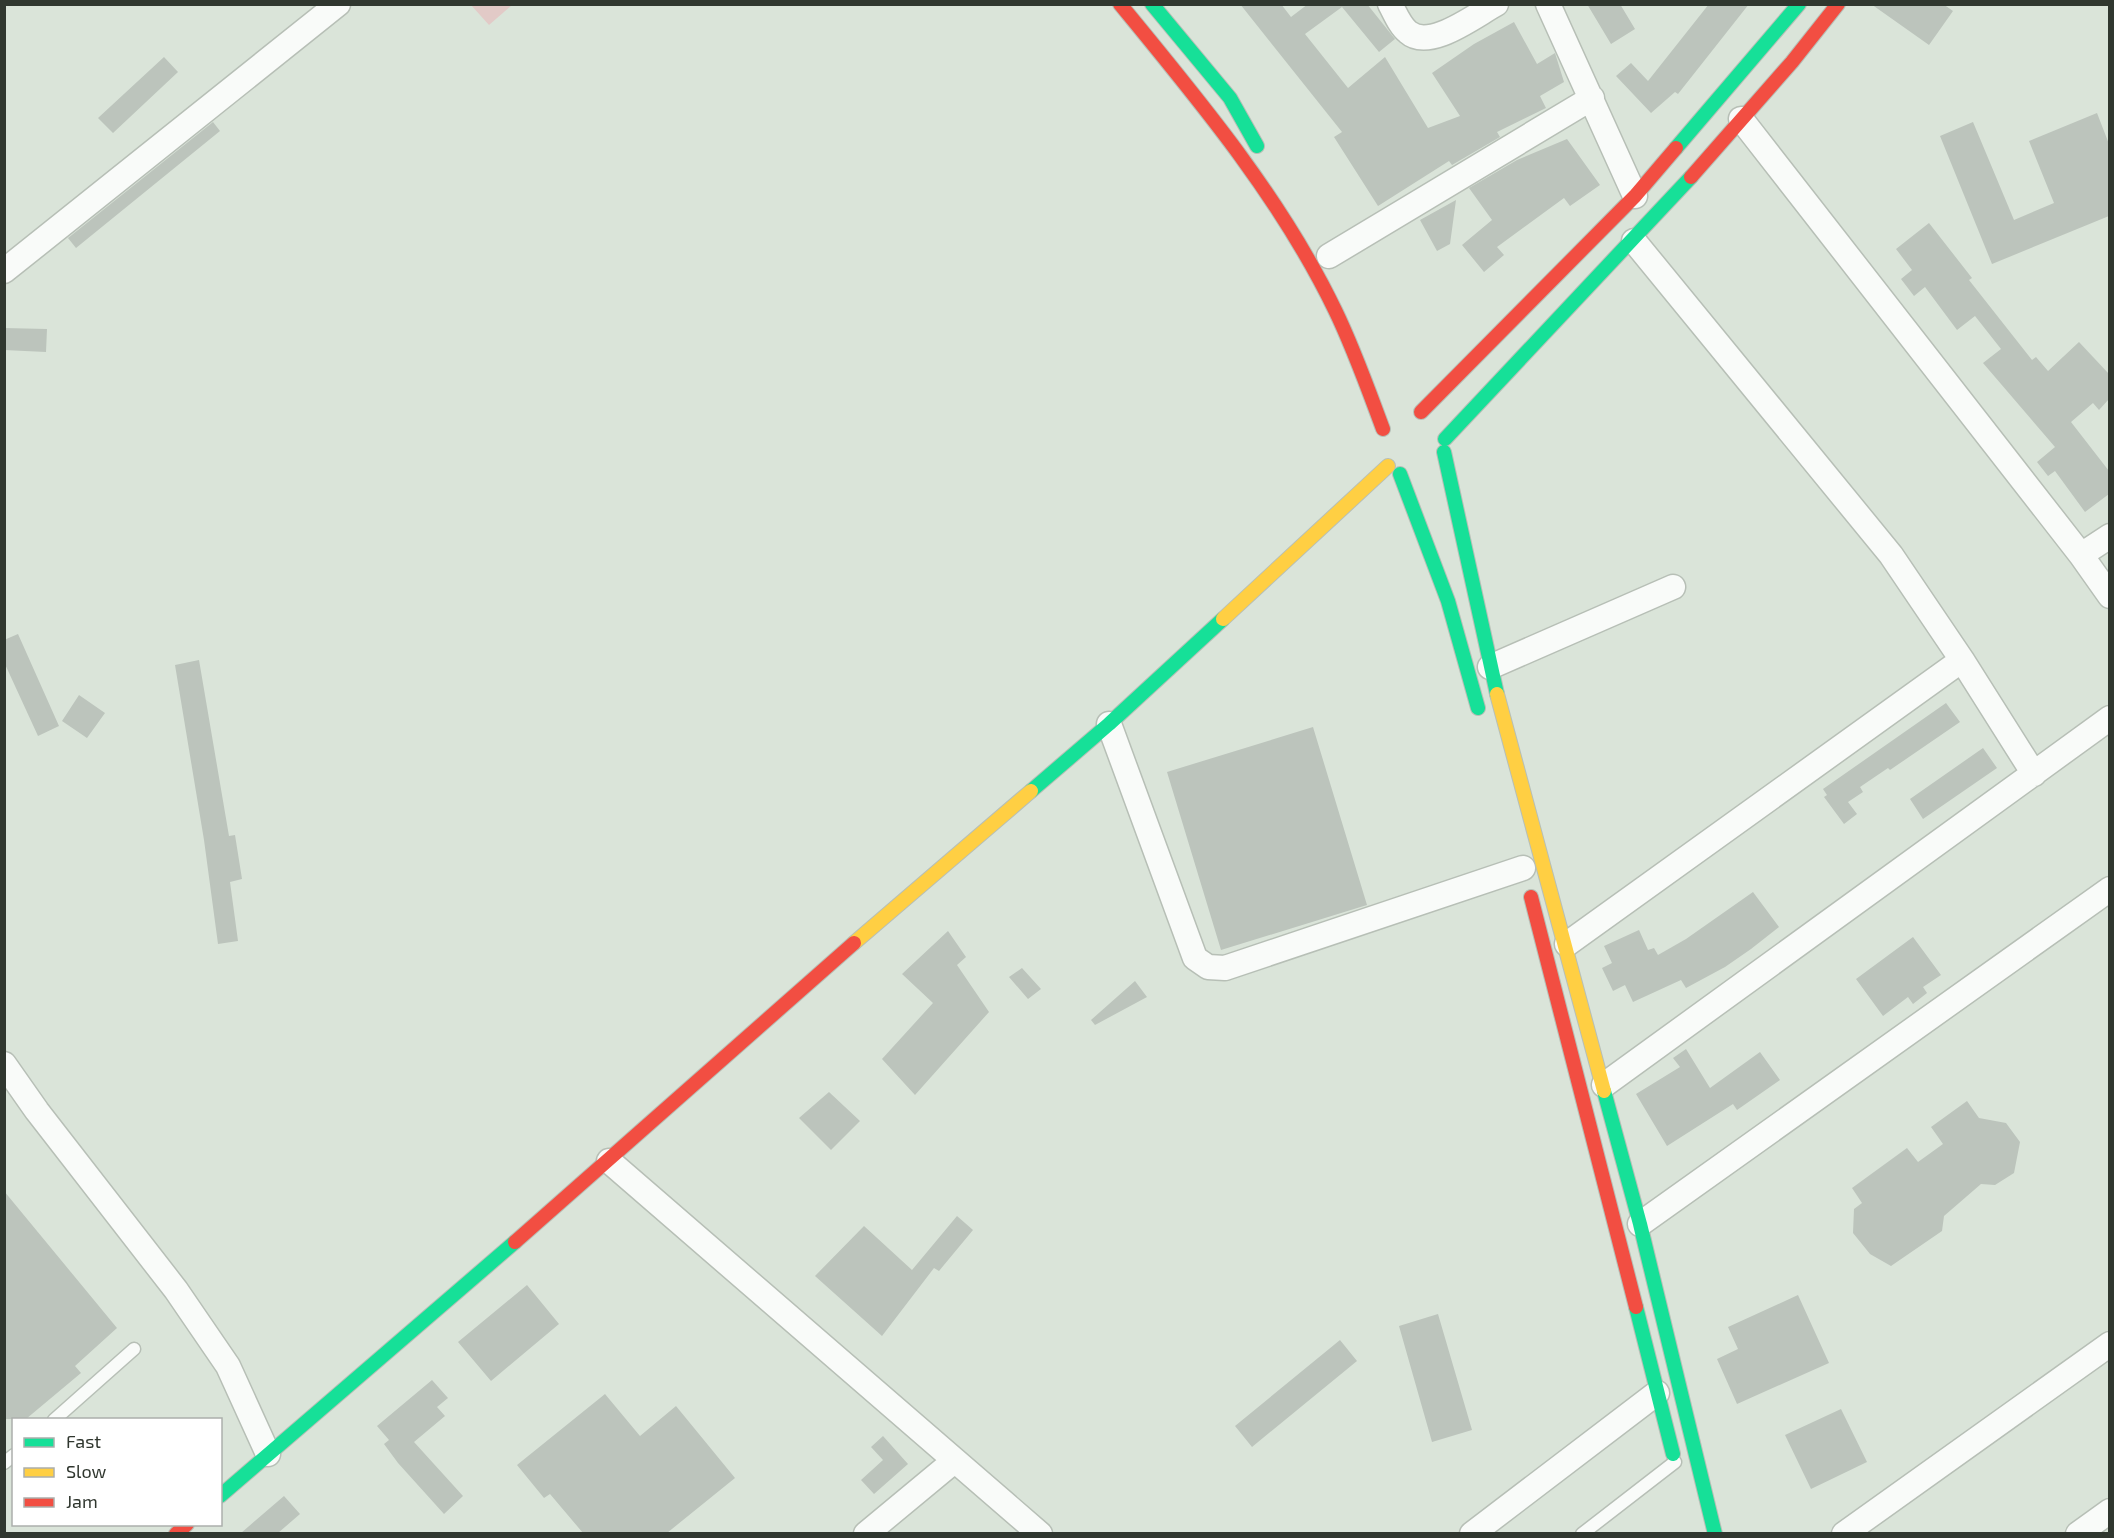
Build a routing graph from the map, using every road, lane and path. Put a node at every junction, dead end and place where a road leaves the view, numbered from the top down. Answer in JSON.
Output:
{"nodes":[{"id":1,"x":338,"y":4,"type":"edge"},
{"id":2,"x":1120,"y":4,"type":"edge"},
{"id":3,"x":1152,"y":4,"type":"edge"},
{"id":4,"x":1390,"y":4,"type":"edge"},
{"id":5,"x":1496,"y":4,"type":"edge"},
{"id":6,"x":1548,"y":4,"type":"edge"},
{"id":7,"x":1799,"y":4,"type":"edge"},
{"id":8,"x":1838,"y":4,"type":"edge"},
{"id":9,"x":1592,"y":98,"type":"junction"},
{"id":10,"x":1741,"y":119,"type":"junction"},
{"id":11,"x":1264,"y":160,"type":"dead end"},
{"id":12,"x":1635,"y":196,"type":"junction"},
{"id":13,"x":1634,"y":241,"type":"junction"},
{"id":14,"x":1328,"y":256,"type":"dead end"},
{"id":15,"x":4,"y":271,"type":"edge"},
{"id":16,"x":1430,"y":418,"type":"junction"},
{"id":17,"x":1444,"y":446,"type":"junction"},
{"id":18,"x":1383,"y":448,"type":"junction"},
{"id":19,"x":1432,"y":470,"type":"dead end"},
{"id":20,"x":2109,"y":536,"type":"edge"},
{"id":21,"x":2081,"y":555,"type":"junction"},
{"id":22,"x":1673,"y":587,"type":"dead end"},
{"id":23,"x":2109,"y":596,"type":"edge"},
{"id":24,"x":1962,"y":660,"type":"junction"},
{"id":25,"x":1490,"y":667,"type":"junction"},
{"id":26,"x":2109,"y":718,"type":"edge"},
{"id":27,"x":1482,"y":723,"type":"dead end"},
{"id":28,"x":1109,"y":724,"type":"junction"},
{"id":29,"x":2034,"y":774,"type":"junction"},
{"id":30,"x":1522,"y":863,"type":"joint"},
{"id":31,"x":2109,"y":889,"type":"edge"},
{"id":32,"x":1567,"y":944,"type":"junction"},
{"id":33,"x":4,"y":1064,"type":"edge"},
{"id":34,"x":1604,"y":1085,"type":"junction"},
{"id":35,"x":609,"y":1161,"type":"junction"},
{"id":36,"x":1640,"y":1224,"type":"junction"},
{"id":37,"x":2109,"y":1344,"type":"edge"},
{"id":38,"x":134,"y":1349,"type":"dead end"},
{"id":39,"x":1657,"y":1393,"type":"junction"},
{"id":40,"x":55,"y":1418,"type":"edge"},
{"id":41,"x":268,"y":1454,"type":"junction"},
{"id":42,"x":954,"y":1461,"type":"junction"},
{"id":43,"x":1675,"y":1461,"type":"junction"},
{"id":44,"x":1680,"y":1482,"type":"dead end"},
{"id":45,"x":222,"y":1494,"type":"edge"},
{"id":46,"x":2109,"y":1511,"type":"edge"},
{"id":47,"x":866,"y":1533,"type":"edge"},
{"id":48,"x":1040,"y":1533,"type":"edge"},
{"id":49,"x":1472,"y":1533,"type":"edge"},
{"id":50,"x":1582,"y":1533,"type":"edge"},
{"id":51,"x":1715,"y":1533,"type":"edge"},
{"id":52,"x":1844,"y":1533,"type":"edge"},
{"id":53,"x":2078,"y":1533,"type":"edge"}],
"edges":[{"from":1,"to":15,"type":"street"},
{"from":2,"to":18,"type":"main road"},
{"from":3,"to":11,"type":"main road"},
{"from":4,"to":5,"type":"street"},
{"from":6,"to":9,"type":"street"},
{"from":7,"to":12,"type":"main road"},
{"from":8,"to":10,"type":"main road"},
{"from":9,"to":12,"type":"street"},
{"from":9,"to":14,"type":"street"},
{"from":10,"to":13,"type":"main road"},
{"from":10,"to":21,"type":"street"},
{"from":12,"to":16,"type":"main road"},
{"from":13,"to":17,"type":"main road"},
{"from":13,"to":24,"type":"street"},
{"from":16,"to":17,"type":"main road"},
{"from":16,"to":18,"type":"main road"},
{"from":17,"to":19,"type":"main road"},
{"from":17,"to":25,"type":"main road"},
{"from":18,"to":27,"type":"main road"},
{"from":18,"to":28,"type":"main road"},
{"from":20,"to":21,"type":"street"},
{"from":21,"to":23,"type":"street"},
{"from":22,"to":25,"type":"street"},
{"from":24,"to":29,"type":"street"},
{"from":24,"to":32,"type":"street"},
{"from":25,"to":32,"type":"main road"},
{"from":26,"to":29,"type":"street"},
{"from":28,"to":30,"type":"street"},
{"from":28,"to":35,"type":"main road"},
{"from":29,"to":34,"type":"street"},
{"from":30,"to":39,"type":"main road"},
{"from":31,"to":36,"type":"street"},
{"from":32,"to":34,"type":"main road"},
{"from":33,"to":41,"type":"street"},
{"from":34,"to":36,"type":"main road"},
{"from":35,"to":41,"type":"main road"},
{"from":35,"to":42,"type":"street"},
{"from":36,"to":51,"type":"main road"},
{"from":37,"to":52,"type":"street"},
{"from":38,"to":40,"type":"lane"},
{"from":39,"to":43,"type":"main road"},
{"from":39,"to":49,"type":"street"},
{"from":41,"to":45,"type":"main road"},
{"from":42,"to":47,"type":"street"},
{"from":42,"to":48,"type":"street"},
{"from":43,"to":44,"type":"main road"},
{"from":43,"to":50,"type":"lane"},
{"from":46,"to":53,"type":"street"}]}
